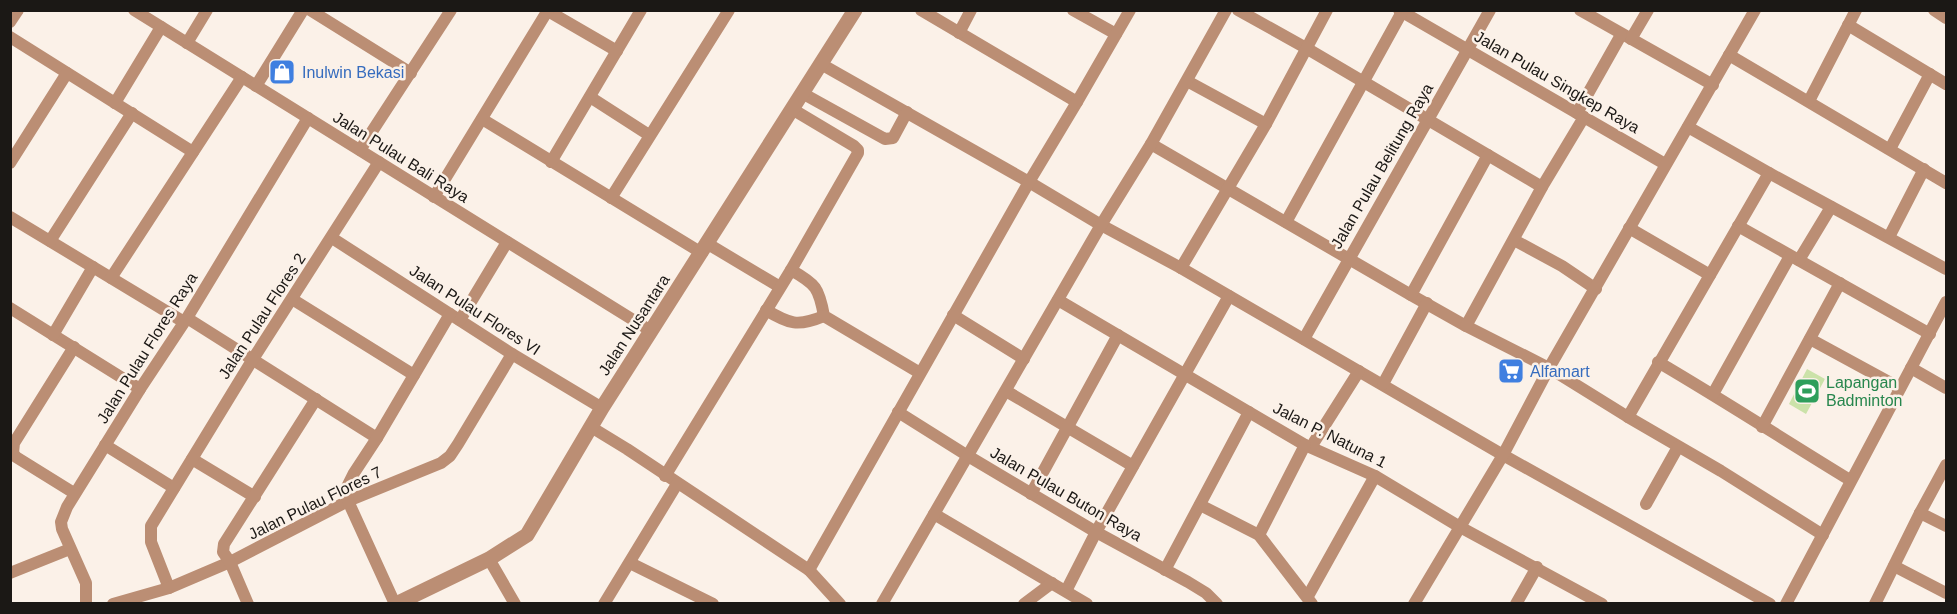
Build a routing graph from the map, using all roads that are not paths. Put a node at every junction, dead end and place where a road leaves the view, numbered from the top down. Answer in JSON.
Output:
{"nodes":[{"id":1,"x":18,"y":10,"type":"edge"},
{"id":2,"x":134,"y":10,"type":"edge"},
{"id":3,"x":207,"y":10,"type":"edge"},
{"id":4,"x":303,"y":10,"type":"edge"},
{"id":5,"x":309,"y":10,"type":"edge"},
{"id":6,"x":451,"y":10,"type":"edge"},
{"id":7,"x":641,"y":10,"type":"edge"},
{"id":8,"x":729,"y":10,"type":"edge"},
{"id":9,"x":855,"y":10,"type":"edge"},
{"id":10,"x":921,"y":10,"type":"edge"},
{"id":11,"x":971,"y":10,"type":"edge"},
{"id":12,"x":1073,"y":10,"type":"edge"},
{"id":13,"x":1130,"y":10,"type":"edge"},
{"id":14,"x":1238,"y":10,"type":"edge"},
{"id":15,"x":1327,"y":10,"type":"edge"},
{"id":16,"x":1490,"y":10,"type":"edge"},
{"id":17,"x":1580,"y":10,"type":"edge"},
{"id":18,"x":1648,"y":10,"type":"edge"},
{"id":19,"x":1755,"y":10,"type":"edge"},
{"id":20,"x":1856,"y":10,"type":"edge"},
{"id":21,"x":1934,"y":10,"type":"edge"},
{"id":22,"x":548,"y":11,"type":"edge"},
{"id":23,"x":1224,"y":11,"type":"edge"},
{"id":24,"x":1401,"y":11,"type":"edge"},
{"id":25,"x":1947,"y":18,"type":"edge"},
{"id":26,"x":10,"y":22,"type":"edge"},
{"id":27,"x":1848,"y":26,"type":"junction"},
{"id":28,"x":161,"y":27,"type":"junction"},
{"id":29,"x":959,"y":33,"type":"junction"},
{"id":30,"x":1116,"y":34,"type":"junction"},
{"id":31,"x":10,"y":37,"type":"edge"},
{"id":32,"x":1626,"y":37,"type":"junction"},
{"id":33,"x":187,"y":43,"type":"junction"},
{"id":34,"x":1306,"y":48,"type":"junction"},
{"id":35,"x":1468,"y":49,"type":"junction"},
{"id":36,"x":617,"y":51,"type":"junction"},
{"id":37,"x":1729,"y":55,"type":"junction"},
{"id":38,"x":821,"y":64,"type":"junction"},
{"id":39,"x":67,"y":73,"type":"junction"},
{"id":40,"x":411,"y":73,"type":"junction"},
{"id":41,"x":1930,"y":74,"type":"junction"},
{"id":42,"x":242,"y":77,"type":"junction"},
{"id":43,"x":1186,"y":81,"type":"junction"},
{"id":44,"x":1365,"y":82,"type":"junction"},
{"id":45,"x":1947,"y":84,"type":"edge"},
{"id":46,"x":1713,"y":85,"type":"junction"},
{"id":47,"x":256,"y":86,"type":"junction"},
{"id":48,"x":802,"y":93,"type":"junction"},
{"id":49,"x":590,"y":97,"type":"junction"},
{"id":50,"x":1809,"y":101,"type":"junction"},
{"id":51,"x":1077,"y":102,"type":"junction"},
{"id":52,"x":115,"y":103,"type":"junction"},
{"id":53,"x":792,"y":109,"type":"junction"},
{"id":54,"x":907,"y":112,"type":"junction"},
{"id":55,"x":132,"y":114,"type":"junction"},
{"id":56,"x":1581,"y":115,"type":"junction"},
{"id":57,"x":308,"y":118,"type":"junction"},
{"id":58,"x":482,"y":119,"type":"junction"},
{"id":59,"x":1428,"y":120,"type":"junction"},
{"id":60,"x":1266,"y":123,"type":"junction"},
{"id":61,"x":1688,"y":127,"type":"junction"},
{"id":62,"x":649,"y":135,"type":"junction"},
{"id":63,"x":1151,"y":144,"type":"junction"},
{"id":64,"x":1890,"y":149,"type":"junction"},
{"id":65,"x":360,"y":150,"type":"junction"},
{"id":66,"x":193,"y":152,"type":"junction"},
{"id":67,"x":1488,"y":155,"type":"junction"},
{"id":68,"x":379,"y":162,"type":"junction"},
{"id":69,"x":551,"y":162,"type":"junction"},
{"id":70,"x":10,"y":163,"type":"edge"},
{"id":71,"x":1665,"y":164,"type":"junction"},
{"id":72,"x":1924,"y":169,"type":"junction"},
{"id":73,"x":1769,"y":173,"type":"junction"},
{"id":74,"x":1029,"y":182,"type":"junction"},
{"id":75,"x":1947,"y":183,"type":"edge"},
{"id":76,"x":1227,"y":187,"type":"junction"},
{"id":77,"x":1542,"y":187,"type":"junction"},
{"id":78,"x":434,"y":197,"type":"junction"},
{"id":79,"x":611,"y":198,"type":"junction"},
{"id":80,"x":1830,"y":207,"type":"junction"},
{"id":81,"x":10,"y":218,"type":"edge"},
{"id":82,"x":1286,"y":222,"type":"junction"},
{"id":83,"x":1101,"y":225,"type":"junction"},
{"id":84,"x":1737,"y":226,"type":"junction"},
{"id":85,"x":1629,"y":228,"type":"junction"},
{"id":86,"x":1889,"y":237,"type":"junction"},
{"id":87,"x":332,"y":238,"type":"junction"},
{"id":88,"x":1514,"y":240,"type":"junction"},
{"id":89,"x":50,"y":241,"type":"junction"},
{"id":90,"x":507,"y":242,"type":"junction"},
{"id":91,"x":705,"y":249,"type":"junction"},
{"id":92,"x":1349,"y":258,"type":"junction"},
{"id":93,"x":1794,"y":258,"type":"junction"},
{"id":94,"x":93,"y":267,"type":"junction"},
{"id":95,"x":1181,"y":268,"type":"junction"},
{"id":96,"x":1947,"y":269,"type":"edge"},
{"id":97,"x":791,"y":270,"type":"junction"},
{"id":98,"x":1710,"y":275,"type":"junction"},
{"id":99,"x":111,"y":278,"type":"junction"},
{"id":100,"x":1840,"y":283,"type":"junction"},
{"id":101,"x":780,"y":287,"type":"junction"},
{"id":102,"x":1596,"y":289,"type":"junction"},
{"id":103,"x":1412,"y":295,"type":"junction"},
{"id":104,"x":1228,"y":296,"type":"junction"},
{"id":105,"x":292,"y":299,"type":"junction"},
{"id":106,"x":1058,"y":300,"type":"junction"},
{"id":107,"x":1947,"y":302,"type":"edge"},
{"id":108,"x":1427,"y":303,"type":"junction"},
{"id":109,"x":10,"y":308,"type":"edge"},
{"id":110,"x":766,"y":310,"type":"junction"},
{"id":111,"x":953,"y":315,"type":"junction"},
{"id":112,"x":824,"y":316,"type":"junction"},
{"id":113,"x":455,"y":317,"type":"junction"},
{"id":114,"x":186,"y":320,"type":"junction"},
{"id":115,"x":1466,"y":326,"type":"junction"},
{"id":116,"x":651,"y":331,"type":"junction"},
{"id":117,"x":53,"y":334,"type":"junction"},
{"id":118,"x":1930,"y":334,"type":"junction"},
{"id":119,"x":1118,"y":335,"type":"junction"},
{"id":120,"x":1304,"y":339,"type":"junction"},
{"id":121,"x":1810,"y":339,"type":"junction"},
{"id":122,"x":74,"y":348,"type":"junction"},
{"id":123,"x":512,"y":354,"type":"junction"},
{"id":124,"x":253,"y":359,"type":"junction"},
{"id":125,"x":1024,"y":359,"type":"junction"},
{"id":126,"x":1658,"y":362,"type":"junction"},
{"id":127,"x":1549,"y":368,"type":"junction"},
{"id":128,"x":1911,"y":368,"type":"junction"},
{"id":129,"x":1359,"y":371,"type":"junction"},
{"id":130,"x":920,"y":373,"type":"junction"},
{"id":131,"x":1184,"y":374,"type":"junction"},
{"id":132,"x":414,"y":375,"type":"junction"},
{"id":133,"x":1383,"y":384,"type":"junction"},
{"id":134,"x":1900,"y":388,"type":"junction"},
{"id":135,"x":1947,"y":388,"type":"edge"},
{"id":136,"x":140,"y":389,"type":"junction"},
{"id":137,"x":1006,"y":391,"type":"junction"},
{"id":138,"x":1713,"y":394,"type":"junction"},
{"id":139,"x":316,"y":399,"type":"junction"},
{"id":140,"x":602,"y":408,"type":"junction"},
{"id":141,"x":898,"y":412,"type":"junction"},
{"id":142,"x":1249,"y":412,"type":"junction"},
{"id":143,"x":1628,"y":417,"type":"junction"},
{"id":144,"x":591,"y":427,"type":"junction"},
{"id":145,"x":1762,"y":427,"type":"junction"},
{"id":146,"x":1068,"y":428,"type":"junction"},
{"id":147,"x":377,"y":438,"type":"junction"},
{"id":148,"x":105,"y":445,"type":"junction"},
{"id":149,"x":1308,"y":446,"type":"junction"},
{"id":150,"x":1678,"y":447,"type":"junction"},
{"id":151,"x":1503,"y":455,"type":"junction"},
{"id":152,"x":968,"y":456,"type":"junction"},
{"id":153,"x":192,"y":459,"type":"junction"},
{"id":154,"x":1947,"y":465,"type":"edge"},
{"id":155,"x":1133,"y":466,"type":"junction"},
{"id":156,"x":665,"y":476,"type":"junction"},
{"id":157,"x":1375,"y":476,"type":"junction"},
{"id":158,"x":1850,"y":480,"type":"junction"},
{"id":159,"x":677,"y":484,"type":"junction"},
{"id":160,"x":174,"y":488,"type":"junction"},
{"id":161,"x":74,"y":493,"type":"junction"},
{"id":162,"x":1031,"y":494,"type":"junction"},
{"id":163,"x":255,"y":497,"type":"junction"},
{"id":164,"x":348,"y":501,"type":"junction"},
{"id":165,"x":1646,"y":504,"type":"dead end"},
{"id":166,"x":1200,"y":505,"type":"junction"},
{"id":167,"x":934,"y":513,"type":"junction"},
{"id":168,"x":1920,"y":513,"type":"junction"},
{"id":169,"x":1947,"y":526,"type":"edge"},
{"id":170,"x":1460,"y":528,"type":"junction"},
{"id":171,"x":1096,"y":532,"type":"junction"},
{"id":172,"x":1259,"y":535,"type":"junction"},
{"id":173,"x":1823,"y":535,"type":"junction"},
{"id":174,"x":70,"y":549,"type":"junction"},
{"id":175,"x":489,"y":559,"type":"junction"},
{"id":176,"x":230,"y":562,"type":"junction"},
{"id":177,"x":630,"y":563,"type":"junction"},
{"id":178,"x":1894,"y":566,"type":"junction"},
{"id":179,"x":1537,"y":567,"type":"junction"},
{"id":180,"x":809,"y":570,"type":"junction"},
{"id":181,"x":1165,"y":570,"type":"junction"},
{"id":182,"x":10,"y":573,"type":"edge"},
{"id":183,"x":1052,"y":582,"type":"junction"},
{"id":184,"x":169,"y":588,"type":"junction"},
{"id":185,"x":1066,"y":591,"type":"junction"},
{"id":186,"x":1947,"y":593,"type":"edge"},
{"id":187,"x":1584,"y":599,"type":"edge"},
{"id":188,"x":1310,"y":600,"type":"edge"},
{"id":189,"x":86,"y":603,"type":"edge"},
{"id":190,"x":113,"y":603,"type":"edge"},
{"id":191,"x":248,"y":603,"type":"edge"},
{"id":192,"x":396,"y":603,"type":"edge"},
{"id":193,"x":515,"y":603,"type":"edge"},
{"id":194,"x":604,"y":603,"type":"edge"},
{"id":195,"x":713,"y":603,"type":"edge"},
{"id":196,"x":840,"y":603,"type":"edge"},
{"id":197,"x":882,"y":603,"type":"edge"},
{"id":198,"x":1024,"y":603,"type":"edge"},
{"id":199,"x":1087,"y":603,"type":"edge"},
{"id":200,"x":1216,"y":603,"type":"edge"},
{"id":201,"x":1414,"y":603,"type":"edge"},
{"id":202,"x":1516,"y":603,"type":"edge"},
{"id":203,"x":1602,"y":603,"type":"edge"},
{"id":204,"x":1770,"y":603,"type":"edge"},
{"id":205,"x":1786,"y":603,"type":"edge"},
{"id":206,"x":1875,"y":603,"type":"edge"}],
"edges":[{"from":1,"to":26,"type":"street"},
{"from":2,"to":28,"type":"street","name":"Jalan Pulau Bali Raya"},
{"from":3,"to":33,"type":"street"},
{"from":4,"to":47,"type":"street"},
{"from":5,"to":40,"type":"street"},
{"from":6,"to":40,"type":"street"},
{"from":7,"to":36,"type":"street"},
{"from":8,"to":62,"type":"street"},
{"from":9,"to":38,"type":"street","name":"Jalan Nusantara"},
{"from":10,"to":29,"type":"street"},
{"from":11,"to":29,"type":"street"},
{"from":12,"to":30,"type":"street"},
{"from":13,"to":30,"type":"street"},
{"from":14,"to":34,"type":"street"},
{"from":15,"to":34,"type":"street"},
{"from":16,"to":35,"type":"street","name":"Jalan Pulau Belitung Raya"},
{"from":17,"to":32,"type":"street"},
{"from":18,"to":32,"type":"street"},
{"from":19,"to":37,"type":"street"},
{"from":20,"to":27,"type":"street"},
{"from":21,"to":25,"type":"street"},
{"from":22,"to":36,"type":"street"},
{"from":22,"to":58,"type":"street"},
{"from":23,"to":43,"type":"street"},
{"from":24,"to":35,"type":"street","name":"Jalan Pulau Singkep Raya"},
{"from":24,"to":44,"type":"street"},
{"from":27,"to":41,"type":"street"},
{"from":27,"to":50,"type":"street"},
{"from":28,"to":33,"type":"street","name":"Jalan Pulau Bali Raya"},
{"from":28,"to":52,"type":"street"},
{"from":29,"to":51,"type":"street"},
{"from":30,"to":51,"type":"street"},
{"from":31,"to":39,"type":"street"},
{"from":32,"to":46,"type":"street"},
{"from":32,"to":56,"type":"street"},
{"from":33,"to":42,"type":"street","name":"Jalan Pulau Bali Raya"},
{"from":34,"to":44,"type":"street"},
{"from":34,"to":60,"type":"street"},
{"from":35,"to":56,"type":"street","name":"Jalan Pulau Singkep Raya"},
{"from":35,"to":59,"type":"street","name":"Jalan Pulau Belitung Raya"},
{"from":36,"to":49,"type":"street"},
{"from":37,"to":46,"type":"street"},
{"from":37,"to":50,"type":"street"},
{"from":38,"to":48,"type":"street","name":"Jalan Nusantara"},
{"from":38,"to":54,"type":"street"},
{"from":39,"to":52,"type":"street"},
{"from":39,"to":70,"type":"street"},
{"from":40,"to":65,"type":"street"},
{"from":41,"to":45,"type":"street"},
{"from":41,"to":64,"type":"street"},
{"from":42,"to":47,"type":"street","name":"Jalan Pulau Bali Raya"},
{"from":42,"to":66,"type":"street"},
{"from":43,"to":60,"type":"street"},
{"from":43,"to":63,"type":"street"},
{"from":44,"to":59,"type":"street"},
{"from":44,"to":82,"type":"street"},
{"from":46,"to":61,"type":"street"},
{"from":47,"to":57,"type":"street","name":"Jalan Pulau Bali Raya"},
{"from":48,"to":53,"type":"street","name":"Jalan Nusantara"},
{"from":48,"to":54,"type":"street"},
{"from":49,"to":62,"type":"street"},
{"from":49,"to":69,"type":"street"},
{"from":50,"to":64,"type":"street"},
{"from":51,"to":74,"type":"street"},
{"from":52,"to":55,"type":"street"},
{"from":53,"to":91,"type":"street","name":"Jalan Nusantara"},
{"from":53,"to":97,"type":"street"},
{"from":54,"to":74,"type":"street"},
{"from":55,"to":66,"type":"street"},
{"from":55,"to":89,"type":"street"},
{"from":56,"to":71,"type":"street","name":"Jalan Pulau Singkep Raya"},
{"from":56,"to":77,"type":"street"},
{"from":57,"to":65,"type":"street","name":"Jalan Pulau Bali Raya"},
{"from":57,"to":114,"type":"street","name":"Jalan Pulau Flores Raya"},
{"from":58,"to":69,"type":"street"},
{"from":58,"to":78,"type":"street"},
{"from":59,"to":67,"type":"street"},
{"from":59,"to":92,"type":"street","name":"Jalan Pulau Belitung Raya"},
{"from":60,"to":76,"type":"street"},
{"from":61,"to":71,"type":"street"},
{"from":61,"to":73,"type":"street"},
{"from":62,"to":79,"type":"street"},
{"from":63,"to":76,"type":"street"},
{"from":63,"to":83,"type":"street"},
{"from":64,"to":72,"type":"street"},
{"from":65,"to":68,"type":"street","name":"Jalan Pulau Bali Raya"},
{"from":66,"to":99,"type":"street"},
{"from":67,"to":77,"type":"street"},
{"from":67,"to":103,"type":"street"},
{"from":68,"to":78,"type":"street","name":"Jalan Pulau Bali Raya"},
{"from":68,"to":87,"type":"street","name":"Jalan Pulau Flores 2"},
{"from":69,"to":79,"type":"street"},
{"from":71,"to":85,"type":"street"},
{"from":72,"to":75,"type":"street"},
{"from":72,"to":86,"type":"street"},
{"from":73,"to":80,"type":"street"},
{"from":73,"to":84,"type":"street"},
{"from":74,"to":83,"type":"street"},
{"from":74,"to":111,"type":"street"},
{"from":76,"to":82,"type":"street"},
{"from":76,"to":95,"type":"street"},
{"from":77,"to":88,"type":"street"},
{"from":78,"to":90,"type":"street","name":"Jalan Pulau Bali Raya"},
{"from":79,"to":91,"type":"street"},
{"from":80,"to":86,"type":"street"},
{"from":80,"to":93,"type":"street"},
{"from":81,"to":89,"type":"street"},
{"from":82,"to":92,"type":"street"},
{"from":83,"to":95,"type":"street"},
{"from":83,"to":106,"type":"street"},
{"from":84,"to":93,"type":"street"},
{"from":84,"to":98,"type":"street"},
{"from":85,"to":98,"type":"street"},
{"from":85,"to":102,"type":"street"},
{"from":86,"to":96,"type":"street"},
{"from":87,"to":105,"type":"street","name":"Jalan Pulau Flores 2"},
{"from":87,"to":113,"type":"street","name":"Jalan Pulau Flores VI"},
{"from":88,"to":102,"type":"street"},
{"from":88,"to":115,"type":"street"},
{"from":89,"to":94,"type":"street"},
{"from":90,"to":113,"type":"street"},
{"from":90,"to":116,"type":"street","name":"Jalan Pulau Bali Raya"},
{"from":91,"to":101,"type":"street"},
{"from":91,"to":116,"type":"street","name":"Jalan Nusantara"},
{"from":92,"to":103,"type":"street"},
{"from":92,"to":120,"type":"street","name":"Jalan Pulau Belitung Raya"},
{"from":93,"to":100,"type":"street"},
{"from":93,"to":138,"type":"street"},
{"from":94,"to":99,"type":"street"},
{"from":94,"to":117,"type":"street"},
{"from":95,"to":104,"type":"street"},
{"from":97,"to":101,"type":"street"},
{"from":97,"to":112,"type":"street"},
{"from":98,"to":126,"type":"street"},
{"from":99,"to":114,"type":"street"},
{"from":100,"to":118,"type":"street"},
{"from":100,"to":121,"type":"street"},
{"from":101,"to":110,"type":"street"},
{"from":102,"to":127,"type":"street"},
{"from":103,"to":108,"type":"street"},
{"from":104,"to":120,"type":"street"},
{"from":104,"to":131,"type":"street"},
{"from":105,"to":124,"type":"street","name":"Jalan Pulau Flores 2"},
{"from":105,"to":132,"type":"street"},
{"from":106,"to":119,"type":"street","name":"Jalan P. Natuna 1"},
{"from":106,"to":125,"type":"street"},
{"from":107,"to":118,"type":"street"},
{"from":108,"to":115,"type":"street"},
{"from":108,"to":133,"type":"street"},
{"from":109,"to":117,"type":"street"},
{"from":110,"to":112,"type":"street"},
{"from":110,"to":156,"type":"street"},
{"from":111,"to":125,"type":"street"},
{"from":111,"to":130,"type":"street"},
{"from":112,"to":130,"type":"street"},
{"from":113,"to":123,"type":"street","name":"Jalan Pulau Flores VI"},
{"from":113,"to":132,"type":"street"},
{"from":114,"to":124,"type":"street"},
{"from":114,"to":136,"type":"street","name":"Jalan Pulau Flores Raya"},
{"from":115,"to":127,"type":"street"},
{"from":116,"to":140,"type":"street","name":"Jalan Nusantara"},
{"from":117,"to":122,"type":"street"},
{"from":118,"to":128,"type":"street"},
{"from":119,"to":131,"type":"street","name":"Jalan P. Natuna 1"},
{"from":119,"to":146,"type":"street"},
{"from":120,"to":129,"type":"street"},
{"from":121,"to":134,"type":"street"},
{"from":121,"to":145,"type":"street"},
{"from":122,"to":136,"type":"street"},
{"from":122,"to":161,"type":"street"},
{"from":123,"to":140,"type":"street","name":"Jalan Pulau Flores VI"},
{"from":123,"to":164,"type":"street","name":"Jalan Pulau Flores 7"},
{"from":124,"to":139,"type":"street"},
{"from":124,"to":153,"type":"street","name":"Jalan Pulau Flores 2"},
{"from":125,"to":137,"type":"street"},
{"from":126,"to":138,"type":"street"},
{"from":126,"to":143,"type":"street"},
{"from":127,"to":143,"type":"street"},
{"from":127,"to":151,"type":"street"},
{"from":128,"to":134,"type":"street"},
{"from":128,"to":135,"type":"street"},
{"from":129,"to":133,"type":"street"},
{"from":129,"to":149,"type":"street"},
{"from":130,"to":141,"type":"street"},
{"from":131,"to":142,"type":"street","name":"Jalan P. Natuna 1"},
{"from":131,"to":155,"type":"street"},
{"from":132,"to":147,"type":"street"},
{"from":133,"to":151,"type":"street"},
{"from":134,"to":158,"type":"street"},
{"from":136,"to":148,"type":"street","name":"Jalan Pulau Flores Raya"},
{"from":137,"to":146,"type":"street"},
{"from":137,"to":152,"type":"street"},
{"from":138,"to":145,"type":"street"},
{"from":139,"to":147,"type":"street"},
{"from":139,"to":163,"type":"street"},
{"from":140,"to":144,"type":"street","name":"Jalan Nusantara"},
{"from":141,"to":152,"type":"street","name":"Jalan Pulau Buton Raya"},
{"from":141,"to":180,"type":"street"},
{"from":142,"to":149,"type":"street","name":"Jalan P. Natuna 1"},
{"from":142,"to":166,"type":"street"},
{"from":143,"to":150,"type":"street"},
{"from":144,"to":156,"type":"street"},
{"from":144,"to":175,"type":"street","name":"Jalan Nusantara"},
{"from":145,"to":158,"type":"street"},
{"from":146,"to":155,"type":"street"},
{"from":146,"to":162,"type":"street"},
{"from":147,"to":164,"type":"street"},
{"from":148,"to":160,"type":"street"},
{"from":148,"to":161,"type":"street","name":"Jalan Pulau Flores Raya"},
{"from":149,"to":157,"type":"street","name":"Jalan P. Natuna 1"},
{"from":149,"to":172,"type":"street"},
{"from":150,"to":165,"type":"street"},
{"from":150,"to":173,"type":"street"},
{"from":151,"to":170,"type":"street"},
{"from":151,"to":204,"type":"street"},
{"from":152,"to":162,"type":"street","name":"Jalan Pulau Buton Raya"},
{"from":152,"to":167,"type":"street"},
{"from":153,"to":160,"type":"street","name":"Jalan Pulau Flores 2"},
{"from":153,"to":163,"type":"street"},
{"from":154,"to":168,"type":"street"},
{"from":155,"to":171,"type":"street"},
{"from":156,"to":159,"type":"street"},
{"from":157,"to":170,"type":"street","name":"Jalan P. Natuna 1"},
{"from":157,"to":188,"type":"street"},
{"from":158,"to":173,"type":"street"},
{"from":159,"to":177,"type":"street"},
{"from":159,"to":180,"type":"street"},
{"from":160,"to":184,"type":"street","name":"Jalan Pulau Flores 2"},
{"from":161,"to":174,"type":"street","name":"Jalan Pulau Flores Raya"},
{"from":162,"to":171,"type":"street","name":"Jalan Pulau Buton Raya"},
{"from":163,"to":176,"type":"street"},
{"from":164,"to":176,"type":"street","name":"Jalan Pulau Flores 7"},
{"from":164,"to":192,"type":"street"},
{"from":166,"to":172,"type":"street"},
{"from":166,"to":181,"type":"street"},
{"from":167,"to":183,"type":"street"},
{"from":167,"to":197,"type":"street"},
{"from":168,"to":169,"type":"street"},
{"from":168,"to":178,"type":"street"},
{"from":170,"to":179,"type":"street","name":"Jalan P. Natuna 1"},
{"from":170,"to":201,"type":"street"},
{"from":171,"to":181,"type":"street","name":"Jalan Pulau Buton Raya"},
{"from":171,"to":185,"type":"street"},
{"from":172,"to":188,"type":"street"},
{"from":173,"to":205,"type":"street"},
{"from":174,"to":182,"type":"street"},
{"from":174,"to":189,"type":"street","name":"Jalan Pulau Flores Raya"},
{"from":175,"to":192,"type":"street","name":"Jalan Nusantara"},
{"from":175,"to":193,"type":"street"},
{"from":176,"to":184,"type":"street","name":"Jalan Pulau Flores 7"},
{"from":176,"to":191,"type":"street"},
{"from":177,"to":194,"type":"street"},
{"from":177,"to":195,"type":"street"},
{"from":178,"to":186,"type":"street"},
{"from":178,"to":206,"type":"street"},
{"from":179,"to":187,"type":"street","name":"Jalan P. Natuna 1"},
{"from":179,"to":202,"type":"street"},
{"from":180,"to":196,"type":"street"},
{"from":181,"to":200,"type":"street","name":"Jalan Pulau Buton Raya"},
{"from":183,"to":185,"type":"street"},
{"from":183,"to":198,"type":"street"},
{"from":184,"to":190,"type":"street","name":"Jalan Pulau Flores 7"},
{"from":185,"to":199,"type":"street"},
{"from":187,"to":203,"type":"street","name":"Jalan P. Natuna 1"}]}
